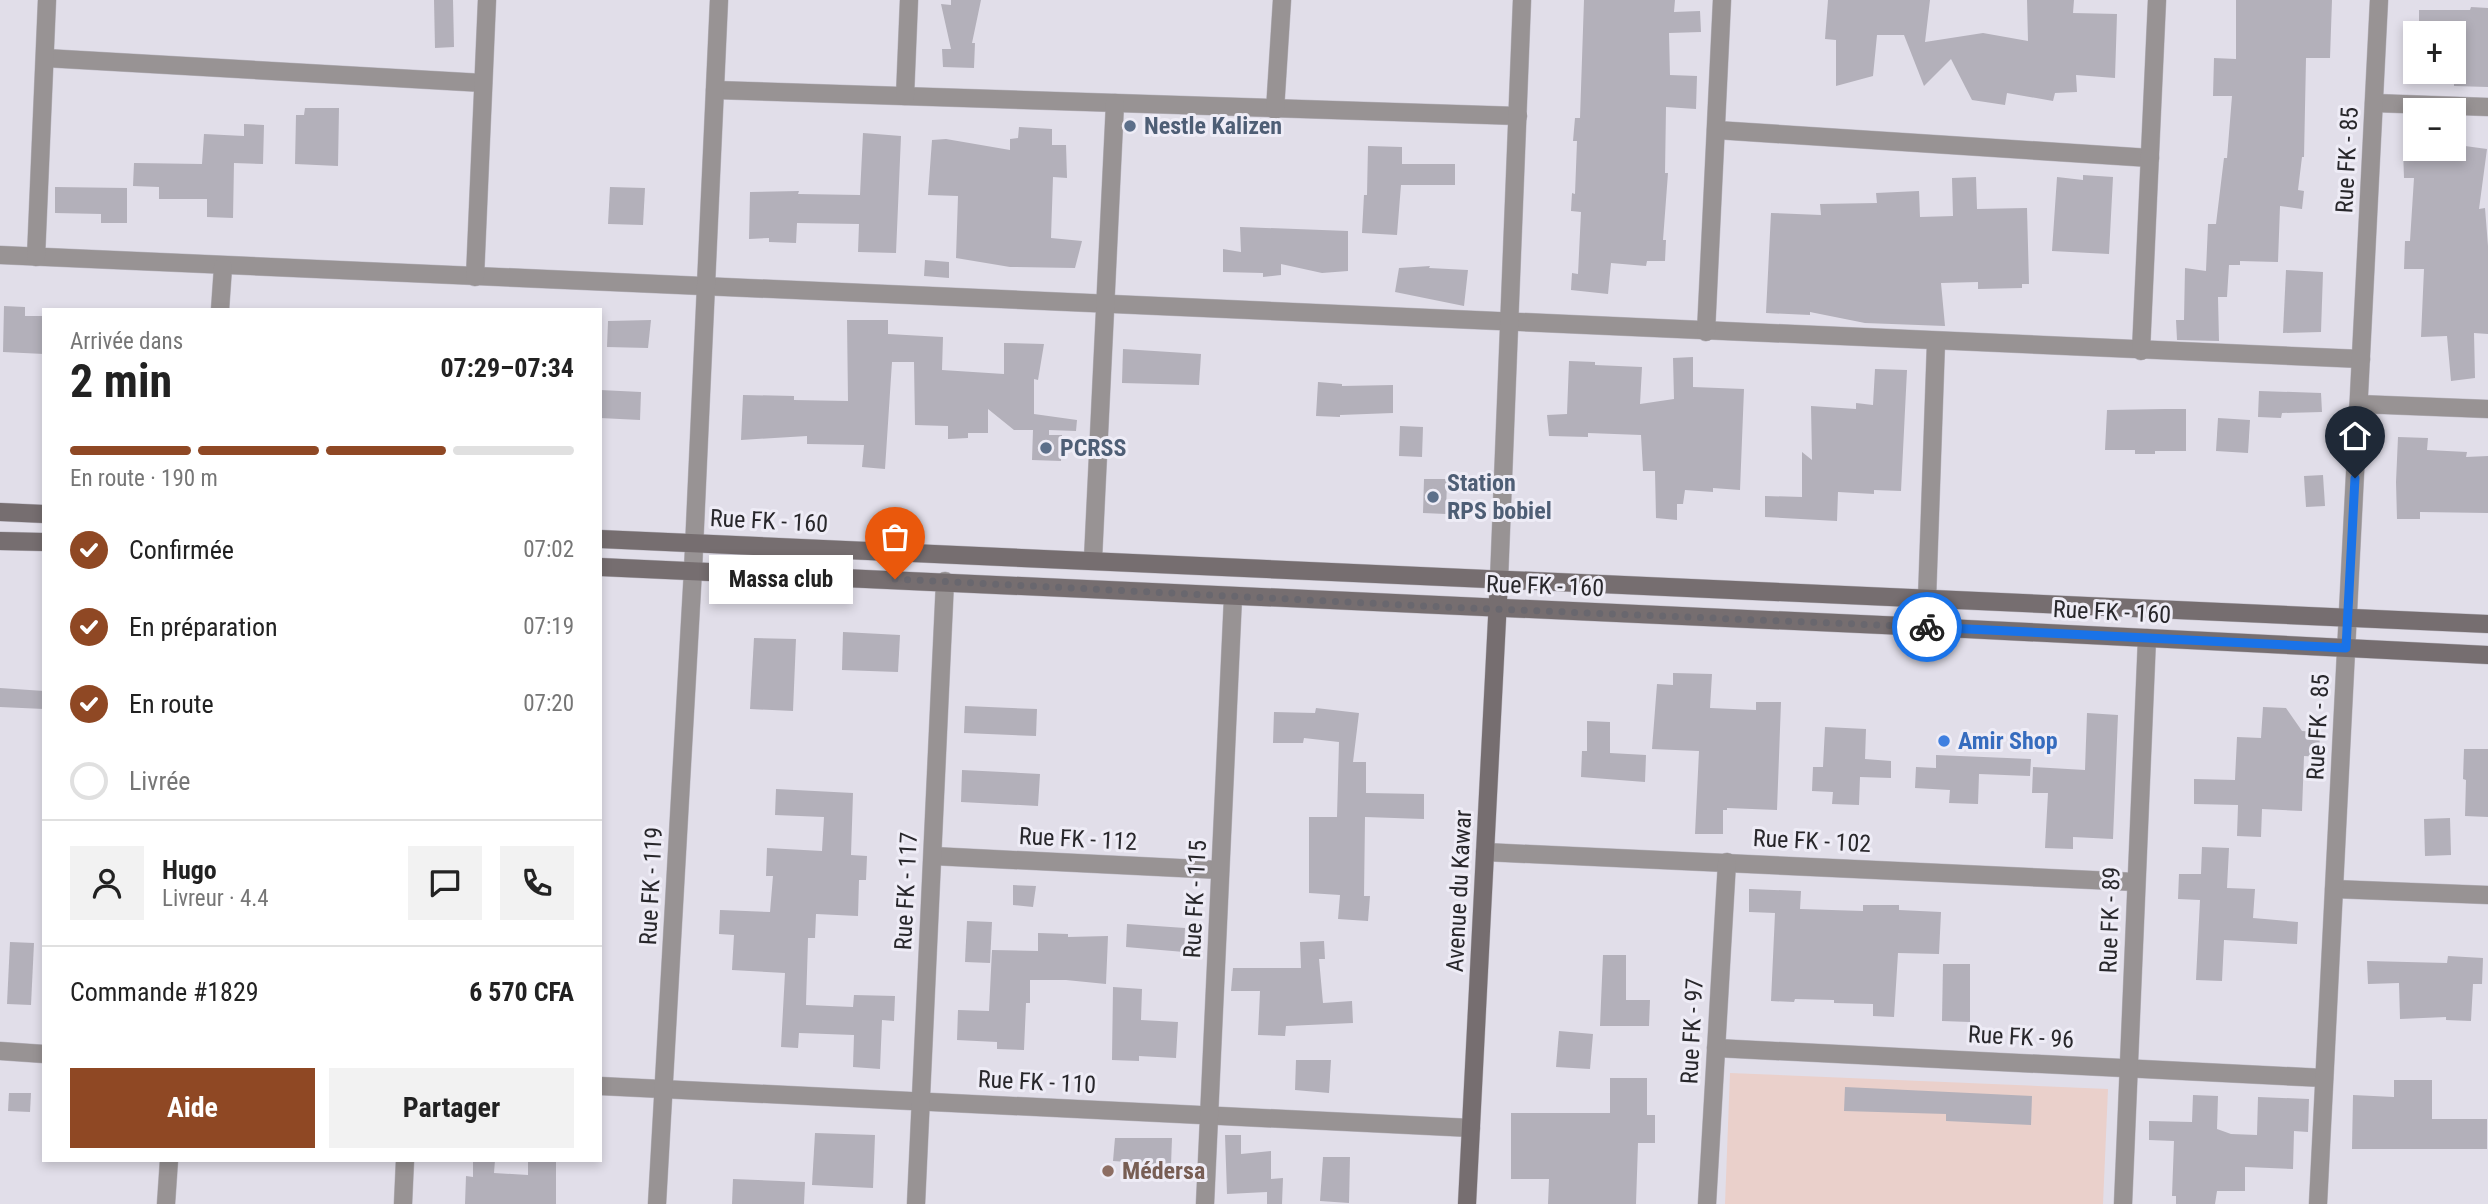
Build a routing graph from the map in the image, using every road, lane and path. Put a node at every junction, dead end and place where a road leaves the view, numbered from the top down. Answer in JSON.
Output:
{"nodes":[{"id":1,"x":47,"y":0,"type":"edge"},
{"id":2,"x":487,"y":0,"type":"edge"},
{"id":3,"x":719,"y":0,"type":"edge"},
{"id":4,"x":909,"y":0,"type":"edge"},
{"id":5,"x":1282,"y":0,"type":"edge"},
{"id":6,"x":1522,"y":0,"type":"edge"},
{"id":7,"x":1721,"y":0,"type":"edge"},
{"id":8,"x":2157,"y":0,"type":"edge"},
{"id":9,"x":2379,"y":0,"type":"edge"},
{"id":10,"x":45,"y":58,"type":"junction"},
{"id":11,"x":484,"y":83,"type":"junction"},
{"id":12,"x":715,"y":90,"type":"junction"},
{"id":13,"x":905,"y":96,"type":"junction"},
{"id":14,"x":1115,"y":103,"type":"junction"},
{"id":15,"x":2374,"y":103,"type":"junction"},
{"id":16,"x":2488,"y":107,"type":"edge"},
{"id":17,"x":1275,"y":110,"type":"junction"},
{"id":18,"x":1518,"y":116,"type":"junction"},
{"id":19,"x":1716,"y":130,"type":"junction"},
{"id":20,"x":2150,"y":158,"type":"junction"},
{"id":21,"x":0,"y":255,"type":"edge"},
{"id":22,"x":36,"y":257,"type":"junction"},
{"id":23,"x":223,"y":267,"type":"junction"},
{"id":24,"x":475,"y":277,"type":"junction"},
{"id":25,"x":706,"y":288,"type":"junction"},
{"id":26,"x":1105,"y":305,"type":"junction"},
{"id":27,"x":220,"y":308,"type":"edge"},
{"id":28,"x":1510,"y":323,"type":"junction"},
{"id":29,"x":1706,"y":332,"type":"junction"},
{"id":30,"x":1936,"y":342,"type":"junction"},
{"id":31,"x":2141,"y":351,"type":"junction"},
{"id":32,"x":2361,"y":359,"type":"junction"},
{"id":33,"x":2359,"y":404,"type":"junction"},
{"id":34,"x":2488,"y":410,"type":"edge"},
{"id":35,"x":0,"y":512,"type":"edge"},
{"id":36,"x":42,"y":514,"type":"edge"},
{"id":37,"x":602,"y":539,"type":"edge"},
{"id":38,"x":0,"y":541,"type":"edge"},
{"id":39,"x":694,"y":541,"type":"junction"},
{"id":40,"x":42,"y":542,"type":"edge"},
{"id":41,"x":1093,"y":559,"type":"junction"},
{"id":42,"x":602,"y":567,"type":"edge"},
{"id":43,"x":693,"y":570,"type":"junction"},
{"id":44,"x":1499,"y":580,"type":"junction"},
{"id":45,"x":945,"y":581,"type":"junction"},
{"id":46,"x":1233,"y":597,"type":"junction"},
{"id":47,"x":1927,"y":599,"type":"junction"},
{"id":48,"x":1498,"y":609,"type":"junction"},
{"id":49,"x":2348,"y":617,"type":"junction"},
{"id":50,"x":2488,"y":624,"type":"edge"},
{"id":51,"x":2147,"y":638,"type":"junction"},
{"id":52,"x":2346,"y":648,"type":"junction"},
{"id":53,"x":2488,"y":655,"type":"edge"},
{"id":54,"x":1485,"y":852,"type":"junction"},
{"id":55,"x":933,"y":856,"type":"junction"},
{"id":56,"x":1727,"y":862,"type":"junction"},
{"id":57,"x":1220,"y":870,"type":"junction"},
{"id":58,"x":2136,"y":881,"type":"junction"},
{"id":59,"x":2334,"y":890,"type":"junction"},
{"id":60,"x":2488,"y":895,"type":"edge"},
{"id":61,"x":1716,"y":1048,"type":"junction"},
{"id":62,"x":0,"y":1051,"type":"edge"},
{"id":63,"x":42,"y":1054,"type":"edge"},
{"id":64,"x":2129,"y":1067,"type":"junction"},
{"id":65,"x":2324,"y":1078,"type":"junction"},
{"id":66,"x":602,"y":1086,"type":"edge"},
{"id":67,"x":664,"y":1088,"type":"junction"},
{"id":68,"x":921,"y":1100,"type":"junction"},
{"id":69,"x":1209,"y":1115,"type":"junction"},
{"id":70,"x":1471,"y":1128,"type":"junction"},
{"id":71,"x":169,"y":1162,"type":"edge"},
{"id":72,"x":405,"y":1162,"type":"edge"},
{"id":73,"x":166,"y":1204,"type":"edge"},
{"id":74,"x":403,"y":1204,"type":"edge"},
{"id":75,"x":657,"y":1204,"type":"edge"},
{"id":76,"x":916,"y":1204,"type":"edge"},
{"id":77,"x":1205,"y":1204,"type":"edge"},
{"id":78,"x":1468,"y":1204,"type":"edge"},
{"id":79,"x":1707,"y":1204,"type":"edge"},
{"id":80,"x":2123,"y":1204,"type":"edge"},
{"id":81,"x":2318,"y":1204,"type":"edge"}],
"edges":[{"from":1,"to":10,"type":"street"},
{"from":2,"to":11,"type":"street"},
{"from":3,"to":12,"type":"street","name":"Rue FK - 119"},
{"from":4,"to":13,"type":"street"},
{"from":5,"to":17,"type":"street"},
{"from":6,"to":18,"type":"street"},
{"from":7,"to":19,"type":"street"},
{"from":8,"to":20,"type":"street"},
{"from":9,"to":15,"type":"street","name":"Rue FK - 85"},
{"from":10,"to":11,"type":"street"},
{"from":10,"to":22,"type":"street"},
{"from":11,"to":24,"type":"street"},
{"from":12,"to":13,"type":"street"},
{"from":12,"to":25,"type":"street","name":"Rue FK - 119"},
{"from":13,"to":14,"type":"street"},
{"from":14,"to":17,"type":"street"},
{"from":14,"to":26,"type":"street"},
{"from":15,"to":16,"type":"street"},
{"from":15,"to":32,"type":"street","name":"Rue FK - 85"},
{"from":17,"to":18,"type":"street"},
{"from":18,"to":28,"type":"street"},
{"from":19,"to":20,"type":"street"},
{"from":19,"to":29,"type":"street"},
{"from":20,"to":31,"type":"street"},
{"from":21,"to":22,"type":"street"},
{"from":22,"to":23,"type":"street"},
{"from":23,"to":24,"type":"street"},
{"from":23,"to":27,"type":"street"},
{"from":24,"to":25,"type":"street"},
{"from":25,"to":26,"type":"street"},
{"from":25,"to":39,"type":"street","name":"Rue FK - 119"},
{"from":26,"to":28,"type":"street"},
{"from":26,"to":41,"type":"street"},
{"from":28,"to":29,"type":"street"},
{"from":28,"to":44,"type":"street"},
{"from":29,"to":30,"type":"street"},
{"from":30,"to":31,"type":"street"},
{"from":30,"to":47,"type":"street"},
{"from":31,"to":32,"type":"street"},
{"from":32,"to":33,"type":"street","name":"Rue FK - 85"},
{"from":33,"to":34,"type":"street"},
{"from":33,"to":49,"type":"street","name":"Rue FK - 85"},
{"from":35,"to":36,"type":"main road"},
{"from":37,"to":39,"type":"main road","name":"Rue FK - 160"},
{"from":38,"to":40,"type":"main road"},
{"from":39,"to":41,"type":"main road","name":"Rue FK - 160"},
{"from":39,"to":43,"type":"street","name":"Rue FK - 119"},
{"from":41,"to":44,"type":"main road","name":"Rue FK - 160"},
{"from":42,"to":43,"type":"main road","name":"Rue FK - 160"},
{"from":43,"to":45,"type":"main road","name":"Rue FK - 160"},
{"from":43,"to":67,"type":"street","name":"Rue FK - 119"},
{"from":44,"to":47,"type":"main road","name":"Rue FK - 160"},
{"from":44,"to":48,"type":"main road","name":"Avenue du Kawar"},
{"from":45,"to":46,"type":"main road","name":"Rue FK - 160"},
{"from":45,"to":55,"type":"street","name":"Rue FK - 117"},
{"from":46,"to":48,"type":"main road","name":"Rue FK - 160"},
{"from":46,"to":57,"type":"street","name":"Rue FK - 115"},
{"from":47,"to":49,"type":"main road","name":"Rue FK - 160"},
{"from":48,"to":51,"type":"main road","name":"Rue FK - 160"},
{"from":48,"to":54,"type":"main road","name":"Avenue du Kawar"},
{"from":49,"to":50,"type":"main road","name":"Rue FK - 160"},
{"from":49,"to":52,"type":"street","name":"Rue FK - 85"},
{"from":51,"to":52,"type":"main road","name":"Rue FK - 160"},
{"from":51,"to":58,"type":"street","name":"Rue FK - 89"},
{"from":52,"to":53,"type":"main road","name":"Rue FK - 160"},
{"from":52,"to":59,"type":"street","name":"Rue FK - 85"},
{"from":54,"to":56,"type":"street","name":"Rue FK - 102"},
{"from":54,"to":70,"type":"main road","name":"Avenue du Kawar"},
{"from":55,"to":57,"type":"street","name":"Rue FK - 112"},
{"from":55,"to":68,"type":"street","name":"Rue FK - 117"},
{"from":56,"to":58,"type":"street","name":"Rue FK - 102"},
{"from":56,"to":61,"type":"street","name":"Rue FK - 97"},
{"from":57,"to":69,"type":"street","name":"Rue FK - 115"},
{"from":58,"to":64,"type":"street","name":"Rue FK - 89"},
{"from":59,"to":60,"type":"street"},
{"from":59,"to":65,"type":"street","name":"Rue FK - 85"},
{"from":61,"to":64,"type":"street","name":"Rue FK - 96"},
{"from":61,"to":79,"type":"street","name":"Rue FK - 97"},
{"from":62,"to":63,"type":"street"},
{"from":64,"to":65,"type":"street","name":"Rue FK - 96"},
{"from":64,"to":80,"type":"street","name":"Rue FK - 89"},
{"from":65,"to":81,"type":"street","name":"Rue FK - 85"},
{"from":66,"to":67,"type":"street","name":"Rue FK - 110"},
{"from":67,"to":68,"type":"street","name":"Rue FK - 110"},
{"from":67,"to":75,"type":"street","name":"Rue FK - 119"},
{"from":68,"to":69,"type":"street","name":"Rue FK - 110"},
{"from":68,"to":76,"type":"street","name":"Rue FK - 117"},
{"from":69,"to":70,"type":"street","name":"Rue FK - 110"},
{"from":69,"to":77,"type":"street","name":"Rue FK - 115"},
{"from":70,"to":78,"type":"main road","name":"Avenue du Kawar"},
{"from":71,"to":73,"type":"street"},
{"from":72,"to":74,"type":"street"}]}
